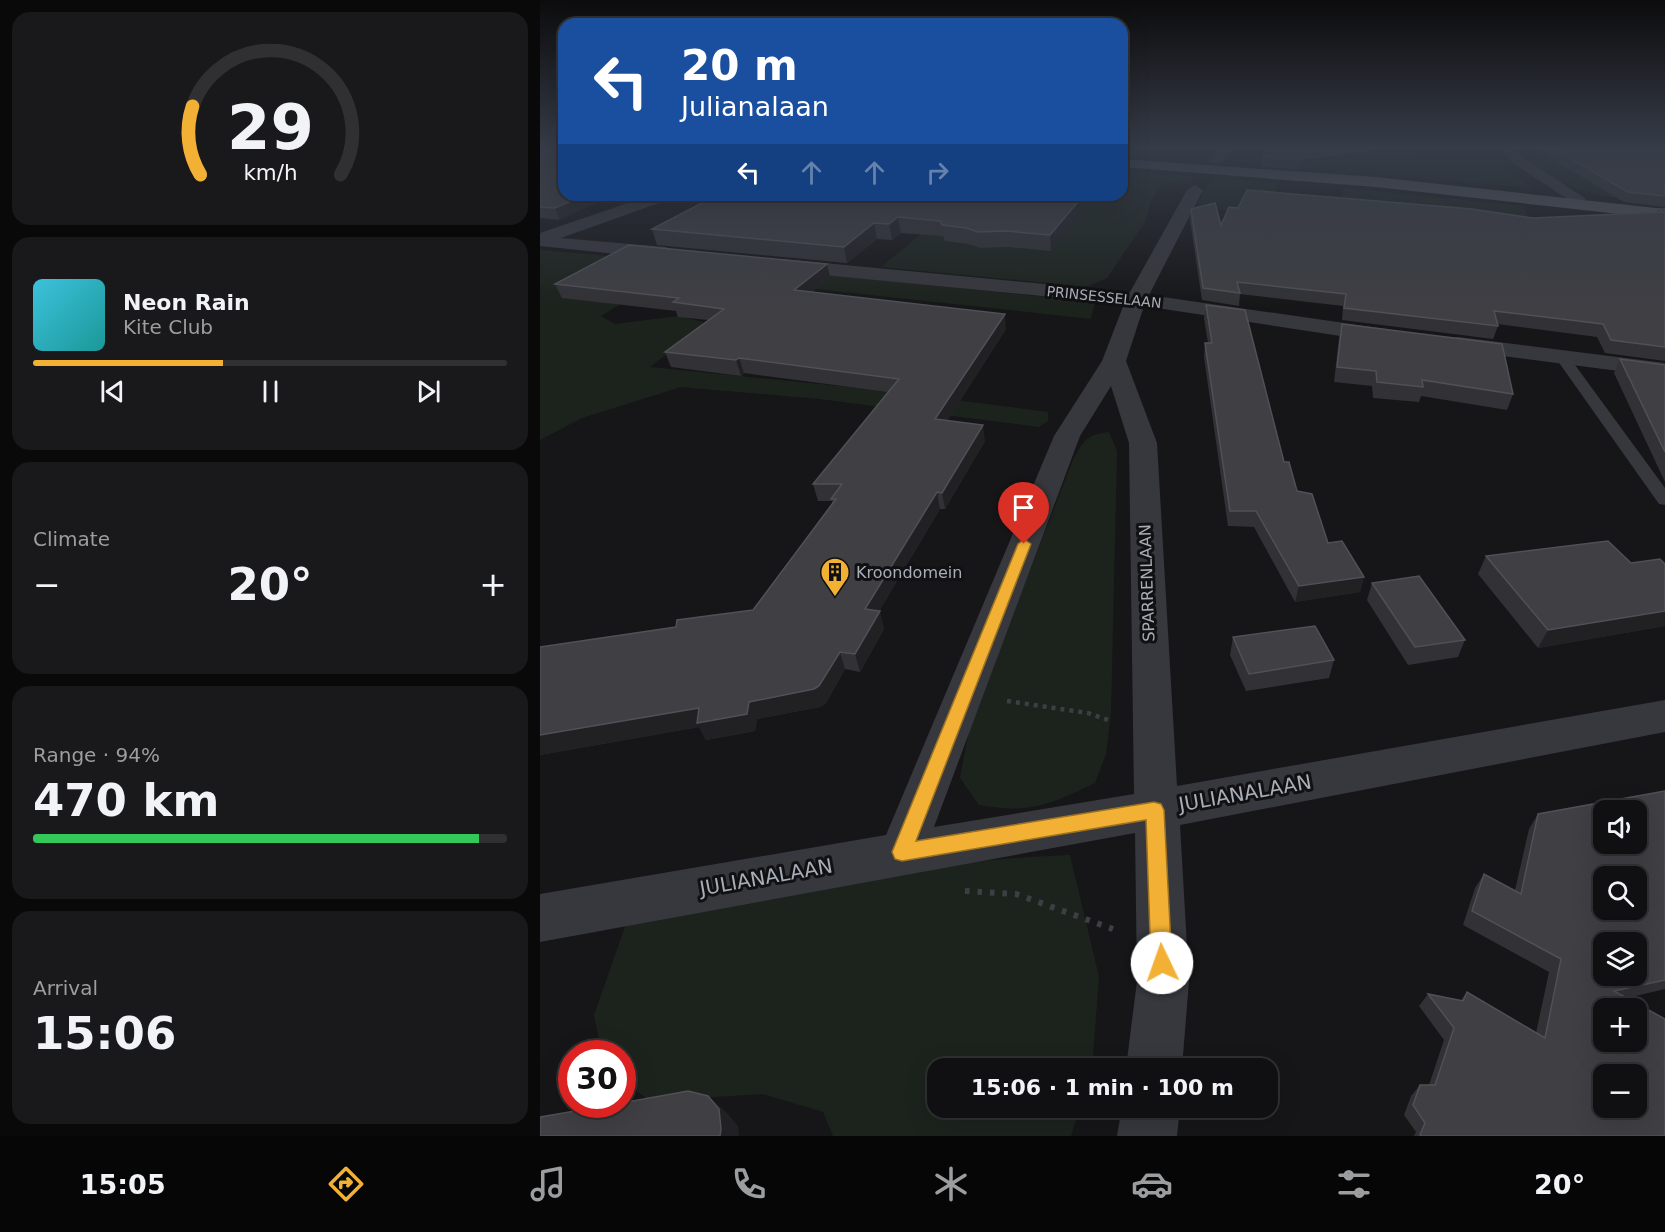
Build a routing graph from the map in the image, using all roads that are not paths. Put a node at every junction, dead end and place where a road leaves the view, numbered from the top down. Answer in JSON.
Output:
{"nodes":[{"id":1,"x":647,"y":202,"type":"edge"},
{"id":2,"x":1188,"y":202,"type":"edge"},
{"id":3,"x":1557,"y":202,"type":"edge"},
{"id":4,"x":1604,"y":202,"type":"edge"},
{"id":5,"x":1665,"y":209,"type":"edge"},
{"id":6,"x":1665,"y":214,"type":"edge"},
{"id":7,"x":540,"y":240,"type":"edge"},
{"id":8,"x":680,"y":255,"type":"edge"},
{"id":9,"x":762,"y":263,"type":"edge"},
{"id":10,"x":1136,"y":299,"type":"junction"},
{"id":11,"x":1404,"y":338,"type":"edge"},
{"id":12,"x":1438,"y":342,"type":"edge"},
{"id":13,"x":1562,"y":357,"type":"junction"},
{"id":14,"x":1114,"y":361,"type":"junction"},
{"id":15,"x":1665,"y":370,"type":"edge"},
{"id":16,"x":1665,"y":500,"type":"edge"},
{"id":17,"x":1665,"y":716,"type":"edge"},
{"id":18,"x":1154,"y":810,"type":"junction"},
{"id":19,"x":902,"y":852,"type":"junction"},
{"id":20,"x":540,"y":918,"type":"edge"},
{"id":21,"x":1155,"y":1058,"type":"edge"}],
"edges":[{"from":1,"to":7,"type":"street"},
{"from":2,"to":10,"type":"street"},
{"from":3,"to":6,"type":"main road"},
{"from":4,"to":5,"type":"main road"},
{"from":7,"to":8,"type":"street"},
{"from":9,"to":10,"type":"street","name":"PRINSESSELAAN"},
{"from":10,"to":11,"type":"street","name":"PRINSESSELAAN"},
{"from":10,"to":14,"type":"street"},
{"from":12,"to":13,"type":"street"},
{"from":13,"to":15,"type":"street"},
{"from":13,"to":16,"type":"lane"},
{"from":14,"to":18,"type":"street","name":"SPARRENLAAN"},
{"from":14,"to":19,"type":"street"},
{"from":17,"to":18,"type":"street","name":"JULIANALAAN"},
{"from":18,"to":19,"type":"street","name":"JULIANALAAN"},
{"from":18,"to":21,"type":"street","name":"SPARRENLAAN"},
{"from":19,"to":20,"type":"street","name":"JULIANALAAN"}]}
